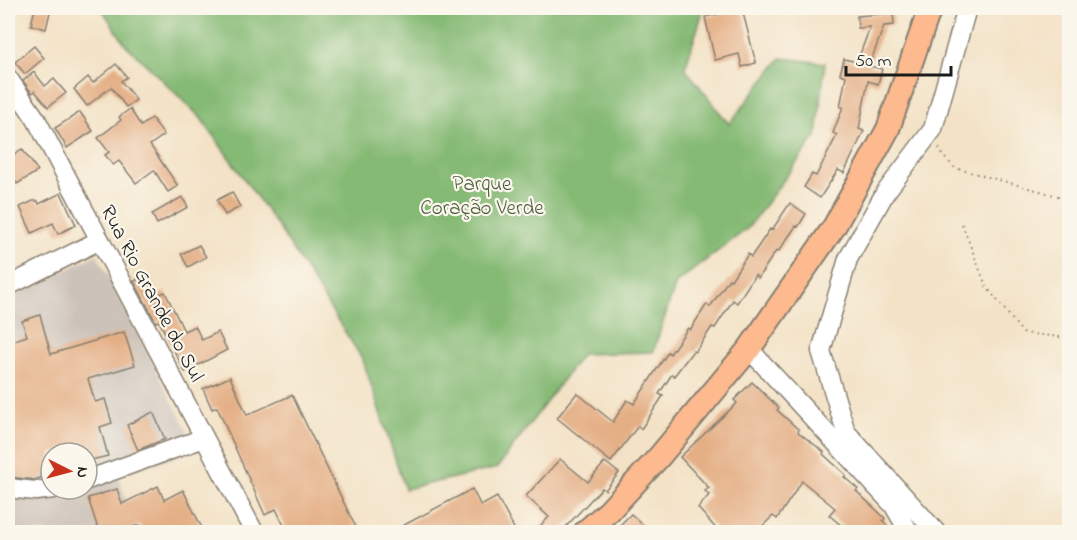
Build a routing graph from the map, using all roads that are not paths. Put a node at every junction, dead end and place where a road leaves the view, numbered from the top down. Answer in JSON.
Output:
{"nodes":[{"id":1,"x":930,"y":8,"type":"edge"},
{"id":2,"x":967,"y":8,"type":"edge"},
{"id":3,"x":8,"y":78,"type":"edge"},
{"id":4,"x":100,"y":240,"type":"junction"},
{"id":5,"x":8,"y":286,"type":"edge"},
{"id":6,"x":749,"y":349,"type":"junction"},
{"id":7,"x":204,"y":438,"type":"junction"},
{"id":8,"x":99,"y":476,"type":"edge"},
{"id":9,"x":8,"y":488,"type":"edge"},
{"id":10,"x":39,"y":491,"type":"edge"},
{"id":11,"x":254,"y":532,"type":"edge"},
{"id":12,"x":585,"y":532,"type":"edge"},
{"id":13,"x":909,"y":532,"type":"edge"},
{"id":14,"x":936,"y":532,"type":"edge"}],
"edges":[{"from":1,"to":6,"type":"main road"},
{"from":2,"to":14,"type":"street"},
{"from":3,"to":4,"type":"street","name":"Rua Rio Grande do Sul"},
{"from":4,"to":5,"type":"street"},
{"from":4,"to":7,"type":"street","name":"Rua Rio Grande do Sul"},
{"from":6,"to":12,"type":"main road"},
{"from":6,"to":13,"type":"street"},
{"from":7,"to":8,"type":"street"},
{"from":7,"to":11,"type":"street","name":"Rua Rio Grande do Sul"},
{"from":9,"to":10,"type":"street"}]}
